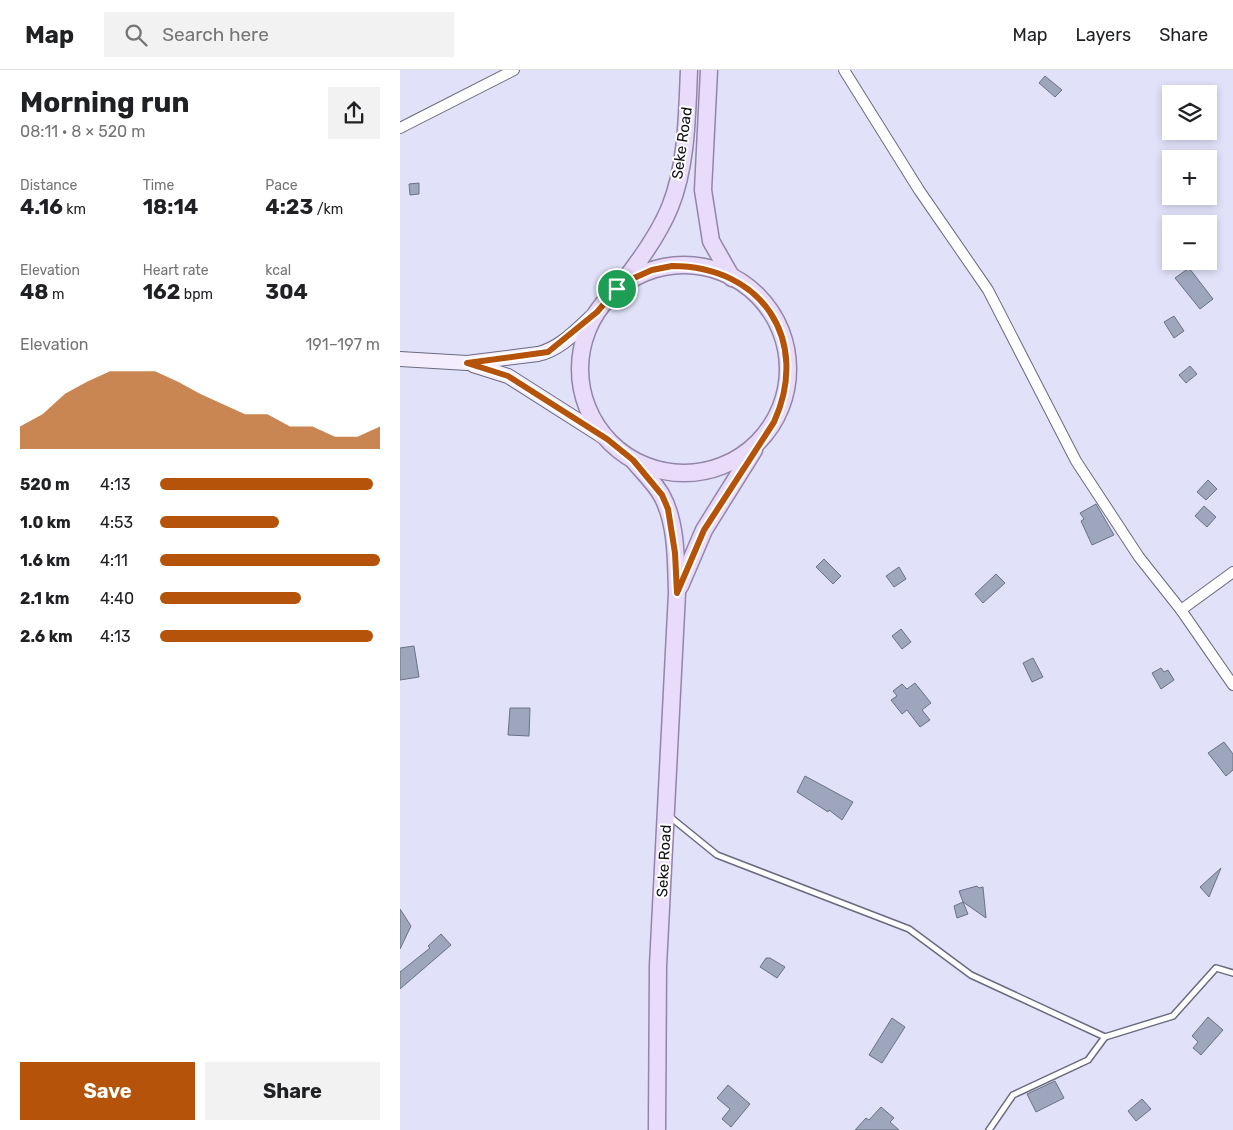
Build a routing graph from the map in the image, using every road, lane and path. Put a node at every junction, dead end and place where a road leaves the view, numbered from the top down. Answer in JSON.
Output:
{"nodes":[{"id":1,"x":514,"y":70,"type":"edge"},
{"id":2,"x":689,"y":70,"type":"edge"},
{"id":3,"x":709,"y":70,"type":"edge"},
{"id":4,"x":844,"y":70,"type":"edge"},
{"id":5,"x":400,"y":128,"type":"edge"},
{"id":6,"x":732,"y":278,"type":"junction"},
{"id":7,"x":617,"y":289,"type":"junction"},
{"id":8,"x":597,"y":312,"type":"junction"},
{"id":9,"x":400,"y":359,"type":"edge"},
{"id":10,"x":467,"y":363,"type":"junction"},
{"id":11,"x":607,"y":439,"type":"junction"},
{"id":12,"x":762,"y":439,"type":"junction"},
{"id":13,"x":633,"y":460,"type":"junction"},
{"id":14,"x":1233,"y":572,"type":"edge"},
{"id":15,"x":677,"y":593,"type":"junction"},
{"id":16,"x":1181,"y":610,"type":"junction"},
{"id":17,"x":1233,"y":685,"type":"edge"},
{"id":18,"x":666,"y":814,"type":"junction"},
{"id":19,"x":1233,"y":973,"type":"edge"},
{"id":20,"x":1105,"y":1037,"type":"junction"},
{"id":21,"x":657,"y":1130,"type":"edge"},
{"id":22,"x":989,"y":1130,"type":"edge"}],
"edges":[{"from":1,"to":5,"type":"street"},
{"from":2,"to":7,"type":"main road","name":"Seke Road"},
{"from":3,"to":6,"type":"main road","name":"Seke Road"},
{"from":4,"to":16,"type":"street"},
{"from":6,"to":7,"type":"main road","name":"Seke Road"},
{"from":6,"to":12,"type":"main road","name":"Seke Road"},
{"from":7,"to":8,"type":"main road","name":"Seke Road"},
{"from":8,"to":10,"type":"street"},
{"from":8,"to":11,"type":"main road","name":"Seke Road"},
{"from":9,"to":10,"type":"street"},
{"from":10,"to":11,"type":"street"},
{"from":11,"to":13,"type":"main road","name":"Seke Road"},
{"from":12,"to":13,"type":"main road","name":"Seke Road"},
{"from":12,"to":15,"type":"main road"},
{"from":13,"to":15,"type":"main road"},
{"from":14,"to":16,"type":"street"},
{"from":15,"to":18,"type":"main road","name":"Seke Road"},
{"from":16,"to":17,"type":"street"},
{"from":18,"to":20,"type":"lane"},
{"from":18,"to":21,"type":"main road","name":"Seke Road"},
{"from":19,"to":20,"type":"lane"},
{"from":20,"to":22,"type":"lane"}]}
